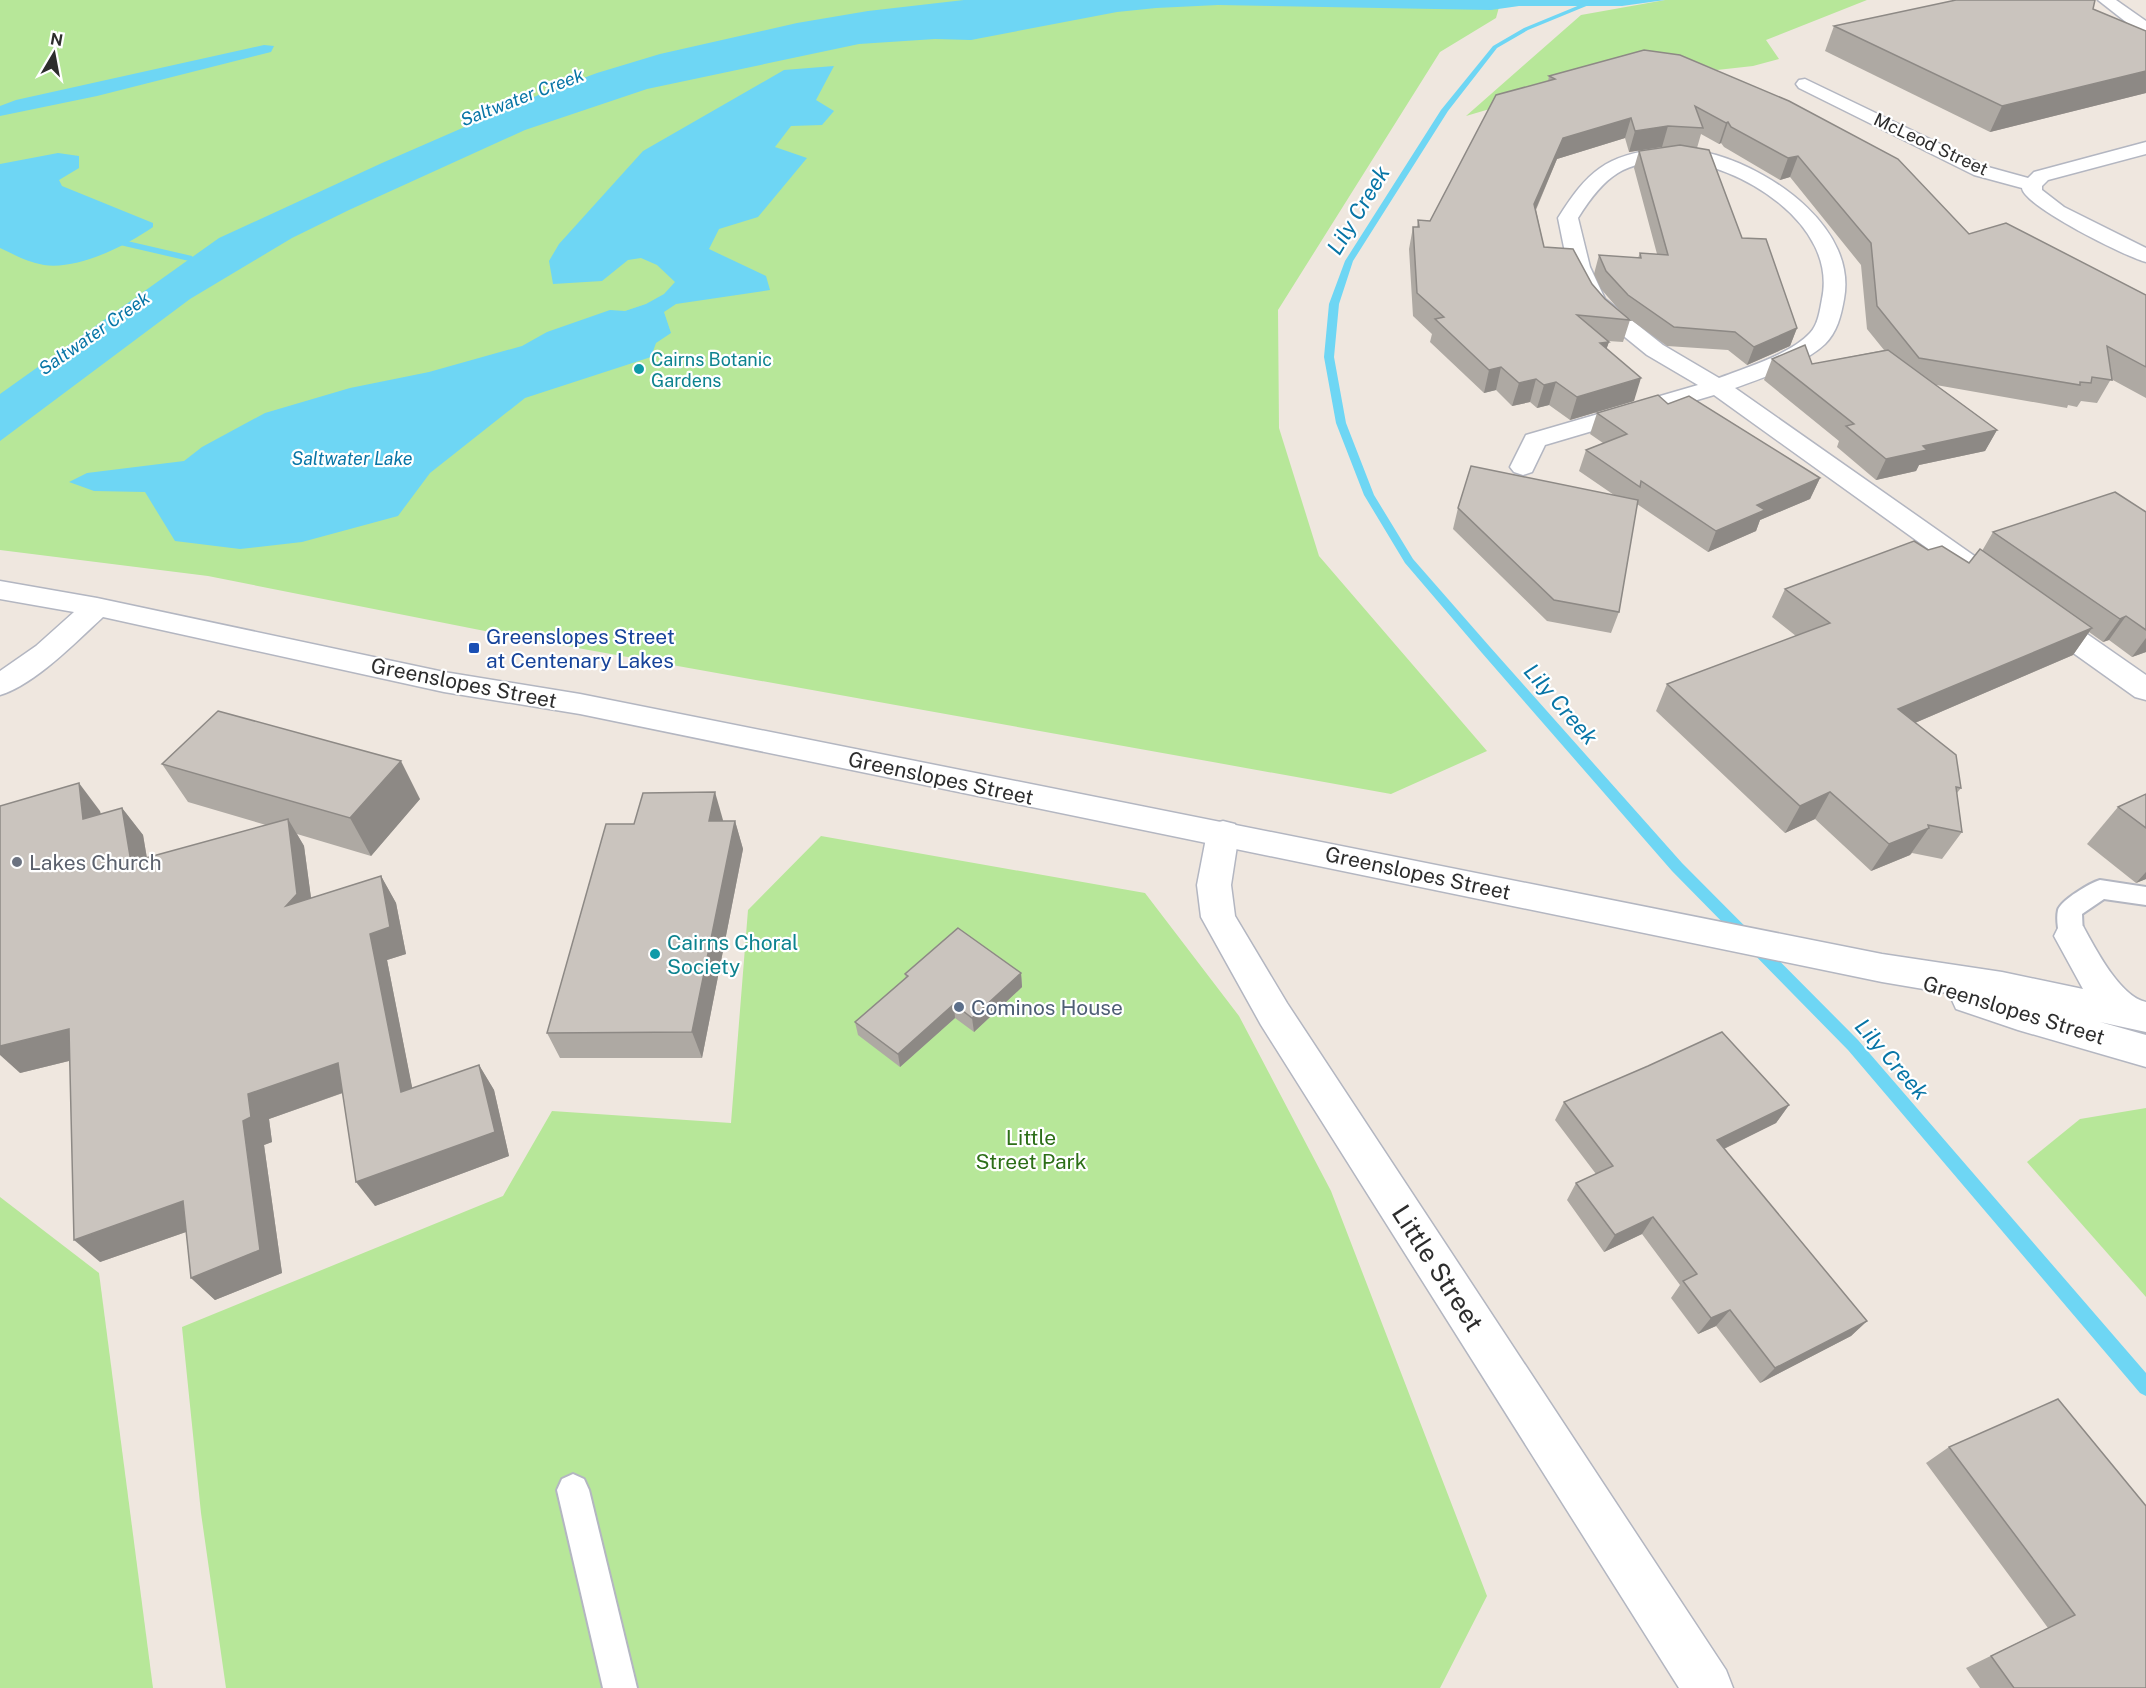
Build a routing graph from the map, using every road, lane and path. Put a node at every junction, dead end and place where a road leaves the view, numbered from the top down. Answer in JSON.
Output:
{"nodes":[{"id":1,"x":2106,"y":0,"type":"edge"},
{"id":2,"x":2146,"y":29,"type":"edge"},
{"id":3,"x":1805,"y":84,"type":"dead end"},
{"id":4,"x":2146,"y":148,"type":"edge"},
{"id":5,"x":2032,"y":185,"type":"junction"},
{"id":6,"x":2146,"y":256,"type":"edge"},
{"id":7,"x":1718,"y":387,"type":"junction"},
{"id":8,"x":1523,"y":467,"type":"dead end"},
{"id":9,"x":0,"y":590,"type":"edge"},
{"id":10,"x":97,"y":608,"type":"junction"},
{"id":11,"x":0,"y":685,"type":"edge"},
{"id":12,"x":2146,"y":690,"type":"edge"},
{"id":13,"x":1223,"y":833,"type":"junction"},
{"id":14,"x":2146,"y":896,"type":"edge"},
{"id":15,"x":2071,"y":936,"type":"joint"},
{"id":16,"x":1882,"y":968,"type":"junction"},
{"id":17,"x":2140,"y":1017,"type":"edge"},
{"id":18,"x":2146,"y":1051,"type":"edge"},
{"id":19,"x":573,"y":1491,"type":"dead end"},
{"id":20,"x":620,"y":1688,"type":"edge"},
{"id":21,"x":1708,"y":1688,"type":"edge"}],
"edges":[{"from":1,"to":2,"type":"street"},
{"from":3,"to":5,"type":"street","name":"McLeod Street"},
{"from":4,"to":5,"type":"street"},
{"from":5,"to":6,"type":"street"},
{"from":7,"to":7,"type":"street"},
{"from":7,"to":8,"type":"street"},
{"from":7,"to":12,"type":"street"},
{"from":9,"to":10,"type":"street","name":"Greenslopes Street"},
{"from":10,"to":11,"type":"street"},
{"from":10,"to":13,"type":"street","name":"Greenslopes Street"},
{"from":13,"to":16,"type":"street","name":"Greenslopes Street"},
{"from":13,"to":21,"type":"street","name":"Little Street"},
{"from":14,"to":15,"type":"lane"},
{"from":15,"to":17,"type":"street"},
{"from":16,"to":17,"type":"street","name":"Greenslopes Street"},
{"from":16,"to":18,"type":"street","name":"Greenslopes Street"},
{"from":19,"to":20,"type":"lane"}]}
